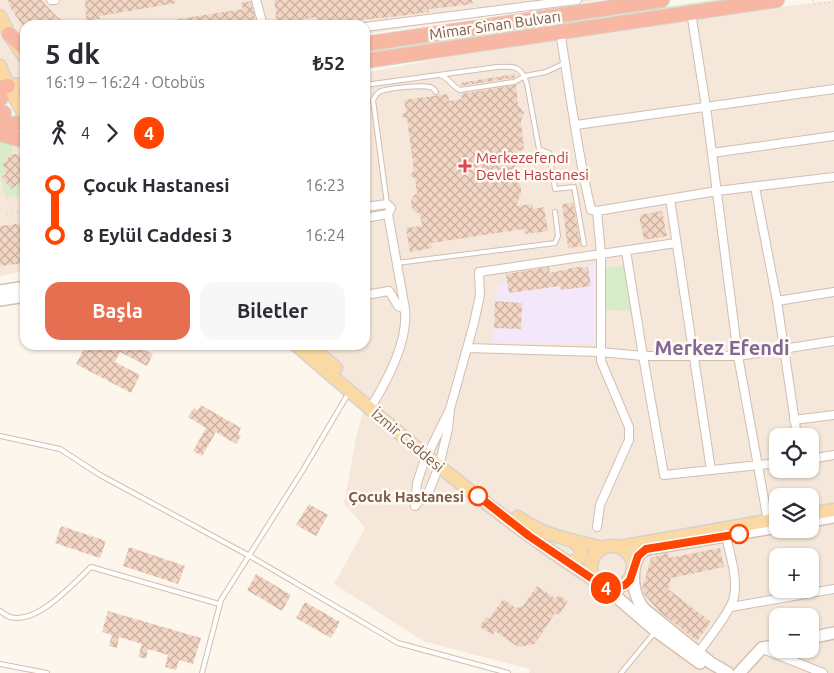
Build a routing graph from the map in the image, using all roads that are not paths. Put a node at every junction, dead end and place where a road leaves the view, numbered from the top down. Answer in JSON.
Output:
{"nodes":[{"id":1,"x":51,"y":0,"type":"edge"},
{"id":2,"x":55,"y":0,"type":"edge"},
{"id":3,"x":256,"y":0,"type":"edge"},
{"id":4,"x":550,"y":0,"type":"edge"},
{"id":5,"x":577,"y":0,"type":"edge"},
{"id":6,"x":662,"y":0,"type":"edge"},
{"id":7,"x":777,"y":0,"type":"edge"},
{"id":8,"x":530,"y":3,"type":"edge"},
{"id":9,"x":558,"y":3,"type":"junction"},
{"id":10,"x":691,"y":12,"type":"junction"},
{"id":11,"x":0,"y":16,"type":"edge"},
{"id":12,"x":262,"y":20,"type":"edge"},
{"id":13,"x":370,"y":26,"type":"edge"},
{"id":14,"x":560,"y":32,"type":"junction"},
{"id":15,"x":9,"y":34,"type":"junction"},
{"id":16,"x":370,"y":42,"type":"edge"},
{"id":17,"x":20,"y":44,"type":"edge"},
{"id":18,"x":20,"y":50,"type":"edge"},
{"id":19,"x":436,"y":50,"type":"junction"},
{"id":20,"x":370,"y":59,"type":"edge"},
{"id":21,"x":565,"y":63,"type":"junction"},
{"id":22,"x":370,"y":65,"type":"edge"},
{"id":23,"x":0,"y":66,"type":"edge"},
{"id":24,"x":439,"y":74,"type":"junction"},
{"id":25,"x":525,"y":76,"type":"junction"},
{"id":26,"x":370,"y":84,"type":"edge"},
{"id":27,"x":20,"y":86,"type":"edge"},
{"id":28,"x":834,"y":88,"type":"edge"},
{"id":29,"x":436,"y":92,"type":"dead end"},
{"id":30,"x":2,"y":93,"type":"edge"},
{"id":31,"x":706,"y":107,"type":"junction"},
{"id":32,"x":20,"y":111,"type":"edge"},
{"id":33,"x":1,"y":118,"type":"edge"},
{"id":34,"x":20,"y":121,"type":"edge"},
{"id":35,"x":576,"y":125,"type":"junction"},
{"id":36,"x":0,"y":134,"type":"edge"},
{"id":37,"x":834,"y":136,"type":"edge"},
{"id":38,"x":20,"y":140,"type":"edge"},
{"id":39,"x":712,"y":153,"type":"junction"},
{"id":40,"x":834,"y":177,"type":"edge"},
{"id":41,"x":755,"y":187,"type":"junction"},
{"id":42,"x":717,"y":191,"type":"junction"},
{"id":43,"x":670,"y":199,"type":"junction"},
{"id":44,"x":387,"y":204,"type":"junction"},
{"id":45,"x":370,"y":206,"type":"edge"},
{"id":46,"x":597,"y":211,"type":"junction"},
{"id":47,"x":555,"y":212,"type":"dead end"},
{"id":48,"x":388,"y":214,"type":"junction"},
{"id":49,"x":370,"y":217,"type":"edge"},
{"id":50,"x":676,"y":243,"type":"junction"},
{"id":51,"x":584,"y":244,"type":"dead end"},
{"id":52,"x":626,"y":251,"type":"junction"},
{"id":53,"x":601,"y":254,"type":"junction"},
{"id":54,"x":397,"y":263,"type":"junction"},
{"id":55,"x":20,"y":288,"type":"edge"},
{"id":56,"x":0,"y":292,"type":"edge"},
{"id":57,"x":834,"y":292,"type":"edge"},
{"id":58,"x":370,"y":293,"type":"edge"},
{"id":59,"x":20,"y":297,"type":"edge"},
{"id":60,"x":0,"y":300,"type":"edge"},
{"id":61,"x":777,"y":301,"type":"junction"},
{"id":62,"x":404,"y":308,"type":"junction"},
{"id":63,"x":834,"y":342,"type":"edge"},
{"id":64,"x":467,"y":348,"type":"junction"},
{"id":65,"x":784,"y":349,"type":"junction"},
{"id":66,"x":302,"y":350,"type":"edge"},
{"id":67,"x":315,"y":350,"type":"edge"},
{"id":68,"x":600,"y":352,"type":"junction"},
{"id":69,"x":693,"y":355,"type":"junction"},
{"id":70,"x":643,"y":356,"type":"junction"},
{"id":71,"x":738,"y":356,"type":"junction"},
{"id":72,"x":350,"y":391,"type":"junction"},
{"id":73,"x":372,"y":404,"type":"junction"},
{"id":74,"x":450,"y":409,"type":"junction"},
{"id":75,"x":834,"y":415,"type":"edge"},
{"id":76,"x":794,"y":420,"type":"junction"},
{"id":77,"x":796,"y":428,"type":"edge"},
{"id":78,"x":0,"y":436,"type":"edge"},
{"id":79,"x":428,"y":454,"type":"junction"},
{"id":80,"x":834,"y":455,"type":"edge"},
{"id":81,"x":819,"y":457,"type":"edge"},
{"id":82,"x":440,"y":463,"type":"junction"},
{"id":83,"x":769,"y":464,"type":"edge"},
{"id":84,"x":757,"y":465,"type":"junction"},
{"id":85,"x":711,"y":470,"type":"junction"},
{"id":86,"x":769,"y":505,"type":"edge"},
{"id":87,"x":834,"y":510,"type":"edge"},
{"id":88,"x":819,"y":512,"type":"edge"},
{"id":89,"x":834,"y":517,"type":"edge"},
{"id":90,"x":819,"y":520,"type":"edge"},
{"id":91,"x":769,"y":523,"type":"edge"},
{"id":92,"x":597,"y":527,"type":"dead end"},
{"id":93,"x":725,"y":533,"type":"junction"},
{"id":94,"x":571,"y":540,"type":"junction"},
{"id":95,"x":620,"y":547,"type":"junction"},
{"id":96,"x":602,"y":548,"type":"junction"},
{"id":97,"x":248,"y":555,"type":"junction"},
{"id":98,"x":566,"y":562,"type":"junction"},
{"id":99,"x":634,"y":570,"type":"junction"},
{"id":100,"x":601,"y":585,"type":"junction"},
{"id":101,"x":834,"y":589,"type":"edge"},
{"id":102,"x":220,"y":604,"type":"junction"},
{"id":103,"x":731,"y":607,"type":"junction"},
{"id":104,"x":0,"y":611,"type":"edge"},
{"id":105,"x":656,"y":631,"type":"junction"},
{"id":106,"x":834,"y":633,"type":"edge"},
{"id":107,"x":819,"y":636,"type":"edge"},
{"id":108,"x":769,"y":647,"type":"edge"},
{"id":109,"x":762,"y":648,"type":"junction"},
{"id":110,"x":698,"y":653,"type":"junction"},
{"id":111,"x":0,"y":664,"type":"edge"},
{"id":112,"x":15,"y":667,"type":"junction"},
{"id":113,"x":714,"y":670,"type":"edge"},
{"id":114,"x":14,"y":673,"type":"edge"},
{"id":115,"x":47,"y":673,"type":"edge"},
{"id":116,"x":202,"y":673,"type":"edge"},
{"id":117,"x":508,"y":673,"type":"edge"},
{"id":118,"x":621,"y":673,"type":"edge"},
{"id":119,"x":728,"y":673,"type":"edge"},
{"id":120,"x":739,"y":673,"type":"edge"},
{"id":121,"x":823,"y":673,"type":"edge"}],
"edges":[{"from":1,"to":2,"type":"street"},
{"from":3,"to":12,"type":"street"},
{"from":4,"to":9,"type":"street"},
{"from":5,"to":9,"type":"street"},
{"from":6,"to":16,"type":"highway","name":"Mimar Sinan Bulvarı"},
{"from":7,"to":10,"type":"highway","name":"Mimar Sinan Bulvarı"},
{"from":8,"to":9,"type":"street"},
{"from":8,"to":13,"type":"street"},
{"from":10,"to":14,"type":"highway","name":"Mimar Sinan Bulvarı"},
{"from":10,"to":31,"type":"street"},
{"from":11,"to":15,"type":"main road"},
{"from":14,"to":19,"type":"highway","name":"Mimar Sinan Bulvarı"},
{"from":14,"to":21,"type":"street"},
{"from":15,"to":17,"type":"highway"},
{"from":15,"to":18,"type":"main road"},
{"from":19,"to":20,"type":"highway","name":"Mimar Sinan Bulvarı"},
{"from":19,"to":22,"type":"highway"},
{"from":21,"to":25,"type":"lane"},
{"from":21,"to":35,"type":"street"},
{"from":23,"to":30,"type":"main road"},
{"from":24,"to":25,"type":"lane"},
{"from":24,"to":25,"type":"lane"},
{"from":24,"to":26,"type":"lane"},
{"from":25,"to":51,"type":"lane"},
{"from":27,"to":30,"type":"main road"},
{"from":28,"to":31,"type":"street"},
{"from":29,"to":44,"type":"lane"},
{"from":30,"to":32,"type":"main road"},
{"from":31,"to":35,"type":"street"},
{"from":31,"to":39,"type":"street"},
{"from":33,"to":34,"type":"highway"},
{"from":35,"to":46,"type":"street"},
{"from":36,"to":38,"type":"highway"},
{"from":37,"to":39,"type":"street"},
{"from":39,"to":42,"type":"street"},
{"from":40,"to":41,"type":"street"},
{"from":41,"to":42,"type":"street"},
{"from":41,"to":61,"type":"street"},
{"from":42,"to":43,"type":"street"},
{"from":42,"to":71,"type":"street"},
{"from":43,"to":46,"type":"street"},
{"from":43,"to":50,"type":"street"},
{"from":44,"to":45,"type":"street"},
{"from":44,"to":48,"type":"street"},
{"from":46,"to":53,"type":"street"},
{"from":47,"to":54,"type":"lane"},
{"from":48,"to":49,"type":"street"},
{"from":48,"to":54,"type":"street"},
{"from":50,"to":52,"type":"street"},
{"from":50,"to":69,"type":"street"},
{"from":52,"to":53,"type":"street"},
{"from":52,"to":70,"type":"street"},
{"from":53,"to":64,"type":"street"},
{"from":53,"to":68,"type":"street"},
{"from":54,"to":62,"type":"street"},
{"from":55,"to":56,"type":"main road"},
{"from":57,"to":61,"type":"street"},
{"from":58,"to":62,"type":"street"},
{"from":59,"to":60,"type":"main road"},
{"from":61,"to":65,"type":"street"},
{"from":62,"to":73,"type":"street"},
{"from":63,"to":65,"type":"street"},
{"from":64,"to":68,"type":"street"},
{"from":64,"to":74,"type":"street"},
{"from":65,"to":71,"type":"street"},
{"from":65,"to":76,"type":"street"},
{"from":66,"to":72,"type":"main road","name":"İzmir Caddesi"},
{"from":67,"to":73,"type":"main road","name":"İzmir Caddesi"},
{"from":68,"to":70,"type":"street"},
{"from":68,"to":92,"type":"street"},
{"from":69,"to":70,"type":"street"},
{"from":69,"to":71,"type":"street"},
{"from":69,"to":85,"type":"street"},
{"from":70,"to":85,"type":"street"},
{"from":71,"to":84,"type":"street"},
{"from":72,"to":73,"type":"main road","name":"İzmir Caddesi"},
{"from":72,"to":97,"type":"lane"},
{"from":73,"to":79,"type":"main road","name":"İzmir Caddesi"},
{"from":74,"to":79,"type":"street"},
{"from":74,"to":82,"type":"street"},
{"from":75,"to":76,"type":"street"},
{"from":76,"to":77,"type":"street"},
{"from":78,"to":97,"type":"lane"},
{"from":79,"to":82,"type":"main road","name":"İzmir Caddesi"},
{"from":79,"to":82,"type":"street"},
{"from":80,"to":81,"type":"street"},
{"from":82,"to":94,"type":"main road","name":"İzmir Caddesi"},
{"from":82,"to":98,"type":"main road","name":"İzmir Caddesi"},
{"from":83,"to":84,"type":"street"},
{"from":84,"to":85,"type":"street"},
{"from":84,"to":86,"type":"street"},
{"from":87,"to":88,"type":"main road"},
{"from":89,"to":90,"type":"main road"},
{"from":91,"to":93,"type":"main road"},
{"from":93,"to":95,"type":"main road"},
{"from":93,"to":99,"type":"main road"},
{"from":93,"to":103,"type":"street"},
{"from":94,"to":96,"type":"main road","name":"İzmir Caddesi"},
{"from":94,"to":98,"type":"main road"},
{"from":95,"to":96,"type":"main road"},
{"from":95,"to":99,"type":"main road"},
{"from":96,"to":100,"type":"main road"},
{"from":97,"to":102,"type":"lane"},
{"from":97,"to":117,"type":"lane"},
{"from":98,"to":100,"type":"main road","name":"İzmir Caddesi"},
{"from":99,"to":100,"type":"main road"},
{"from":99,"to":110,"type":"main road","name":"İzmir Caddesi"},
{"from":100,"to":105,"type":"main road","name":"İzmir Caddesi"},
{"from":101,"to":103,"type":"street"},
{"from":102,"to":104,"type":"lane"},
{"from":102,"to":116,"type":"lane"},
{"from":103,"to":110,"type":"street"},
{"from":105,"to":113,"type":"main road","name":"İzmir Caddesi"},
{"from":105,"to":118,"type":"lane"},
{"from":106,"to":107,"type":"main road"},
{"from":108,"to":109,"type":"main road"},
{"from":109,"to":120,"type":"main road"},
{"from":109,"to":121,"type":"street"},
{"from":110,"to":113,"type":"main road","name":"İzmir Caddesi"},
{"from":111,"to":112,"type":"lane"},
{"from":112,"to":114,"type":"lane"},
{"from":112,"to":115,"type":"lane"},
{"from":113,"to":119,"type":"main road","name":"İzmir Caddesi"}]}
